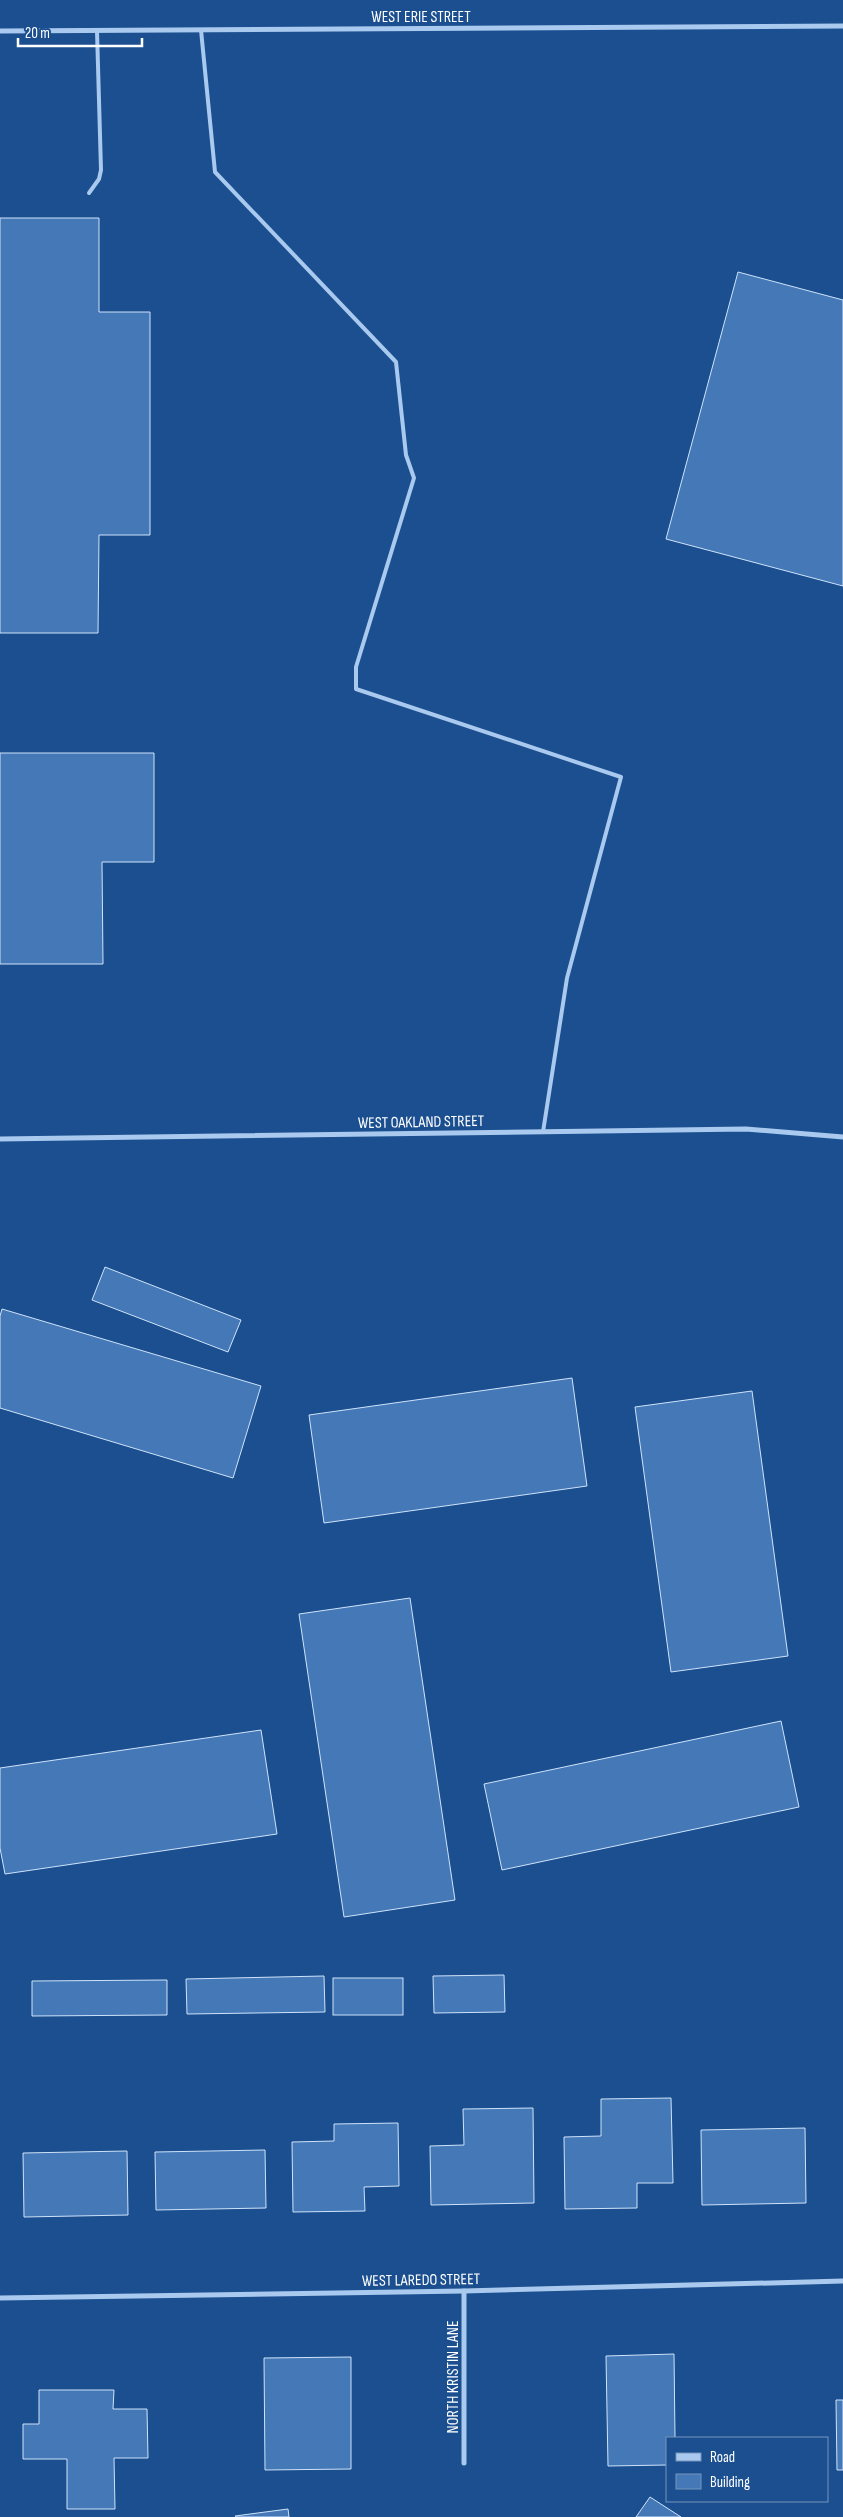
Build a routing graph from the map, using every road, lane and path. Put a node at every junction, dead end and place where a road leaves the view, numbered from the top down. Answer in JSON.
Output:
{"nodes":[{"id":1,"x":843,"y":26,"type":"edge"},
{"id":2,"x":97,"y":30,"type":"junction"},
{"id":3,"x":201,"y":30,"type":"junction"},
{"id":4,"x":0,"y":31,"type":"edge"},
{"id":5,"x":89,"y":193,"type":"dead end"},
{"id":6,"x":543,"y":1132,"type":"junction"},
{"id":7,"x":843,"y":1137,"type":"edge"},
{"id":8,"x":0,"y":1139,"type":"edge"},
{"id":9,"x":843,"y":2281,"type":"edge"},
{"id":10,"x":464,"y":2291,"type":"junction"},
{"id":11,"x":0,"y":2298,"type":"edge"},
{"id":12,"x":464,"y":2463,"type":"dead end"}],
"edges":[{"from":1,"to":3,"type":"street","name":"WEST ERIE STREET"},
{"from":2,"to":3,"type":"street","name":"WEST ERIE STREET"},
{"from":2,"to":4,"type":"street","name":"WEST ERIE STREET"},
{"from":2,"to":5,"type":"lane"},
{"from":3,"to":6,"type":"lane"},
{"from":6,"to":7,"type":"street","name":"WEST OAKLAND STREET"},
{"from":6,"to":8,"type":"street","name":"WEST OAKLAND STREET"},
{"from":9,"to":10,"type":"street","name":"WEST LAREDO STREET"},
{"from":10,"to":11,"type":"street","name":"WEST LAREDO STREET"},
{"from":10,"to":12,"type":"street","name":"NORTH KRISTIN LANE"}]}
